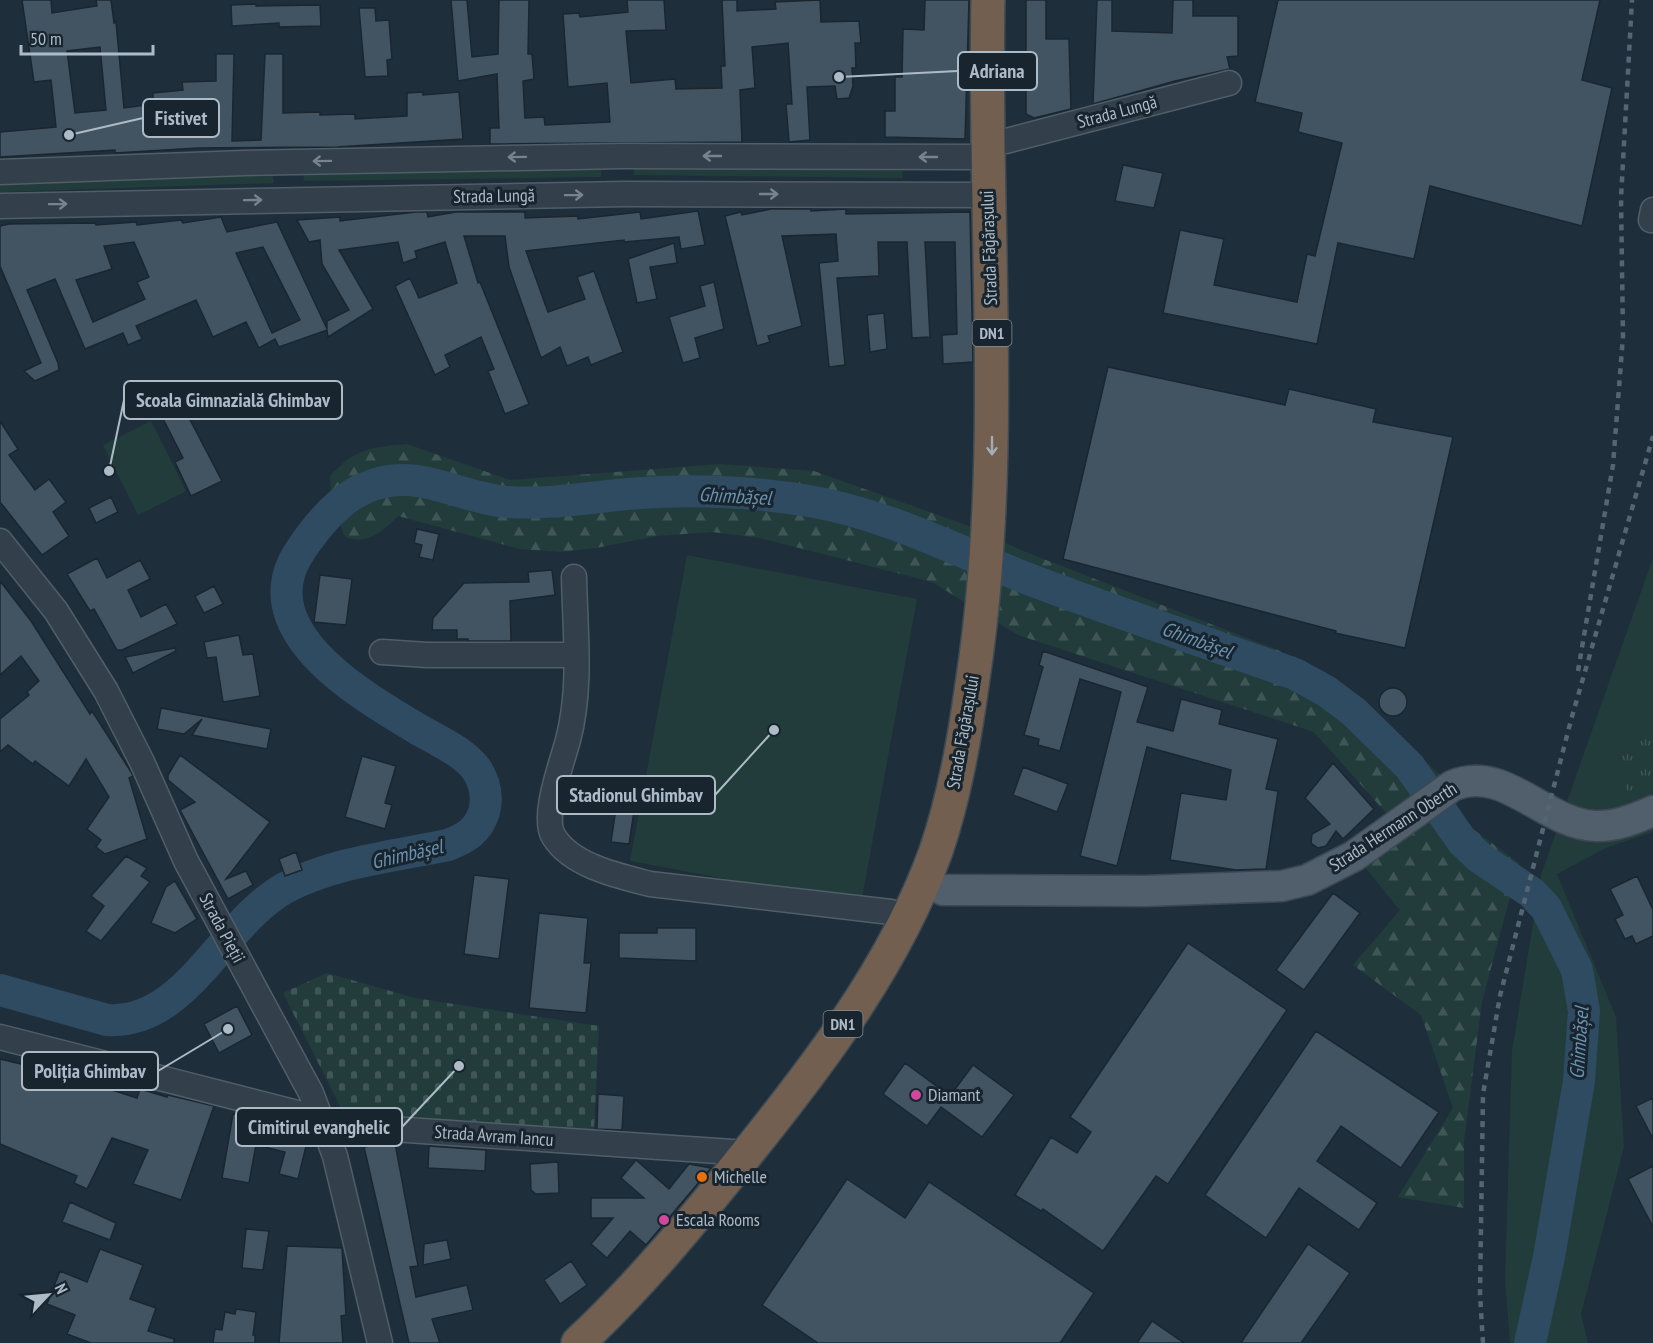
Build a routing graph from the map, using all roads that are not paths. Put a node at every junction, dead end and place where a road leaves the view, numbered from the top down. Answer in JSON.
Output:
{"nodes":[{"id":1,"x":988,"y":0,"type":"edge"},
{"id":2,"x":1007,"y":0,"type":"edge"},
{"id":3,"x":1229,"y":82,"type":"dead end"},
{"id":4,"x":996,"y":149,"type":"junction"},
{"id":5,"x":623,"y":156,"type":"junction"},
{"id":6,"x":292,"y":161,"type":"junction"},
{"id":7,"x":0,"y":172,"type":"edge"},
{"id":8,"x":624,"y":194,"type":"junction"},
{"id":9,"x":987,"y":195,"type":"junction"},
{"id":10,"x":292,"y":199,"type":"junction"},
{"id":11,"x":0,"y":206,"type":"edge"},
{"id":12,"x":1000,"y":510,"type":"junction"},
{"id":13,"x":0,"y":541,"type":"edge"},
{"id":14,"x":574,"y":577,"type":"dead end"},
{"id":15,"x":989,"y":636,"type":"junction"},
{"id":16,"x":382,"y":652,"type":"dead end"},
{"id":17,"x":575,"y":656,"type":"junction"},
{"id":18,"x":1653,"y":811,"type":"edge"},
{"id":19,"x":943,"y":890,"type":"junction"},
{"id":20,"x":908,"y":917,"type":"junction"},
{"id":21,"x":0,"y":1037,"type":"edge"},
{"id":22,"x":324,"y":1120,"type":"junction"},
{"id":23,"x":747,"y":1153,"type":"junction"},
{"id":24,"x":380,"y":1343,"type":"edge"},
{"id":25,"x":578,"y":1343,"type":"edge"},
{"id":26,"x":608,"y":1343,"type":"edge"}],
"edges":[{"from":1,"to":4,"type":"highway","name":"Strada Făgărașului","number":"DN1"},
{"from":2,"to":4,"type":"highway","name":"Strada Făgărașului","number":"DN1"},
{"from":3,"to":4,"type":"street","name":"Strada Lungă"},
{"from":4,"to":5,"type":"street","name":"Strada Lungă","one_way":true},
{"from":4,"to":9,"type":"highway","name":"Strada Făgărașului","number":"DN1"},
{"from":4,"to":12,"type":"highway","name":"Strada Făgărașului","number":"DN1"},
{"from":5,"to":6,"type":"street","name":"Strada Lungă","one_way":true},
{"from":5,"to":8,"type":"street"},
{"from":6,"to":7,"type":"street","name":"Strada Lungă"},
{"from":6,"to":10,"type":"street"},
{"from":8,"to":9,"type":"street","name":"Strada Lungă","one_way":true},
{"from":10,"to":8,"type":"street","name":"Strada Lungă","one_way":true},
{"from":9,"to":12,"type":"highway","name":"Strada Făgărașului","number":"DN1","one_way":true},
{"from":11,"to":10,"type":"street","name":"Strada Lungă","one_way":true},
{"from":12,"to":15,"type":"highway","name":"Strada Făgărașului","number":"DN1"},
{"from":13,"to":22,"type":"street","name":"Strada Pieții"},
{"from":14,"to":17,"type":"street"},
{"from":15,"to":19,"type":"highway","name":"Strada Făgărașului","number":"DN1"},
{"from":15,"to":20,"type":"highway","name":"Strada Făgărașului","number":"DN1"},
{"from":16,"to":17,"type":"street"},
{"from":17,"to":20,"type":"street"},
{"from":18,"to":19,"type":"main road","name":"Strada Hermann Oberth"},
{"from":19,"to":26,"type":"highway","name":"Strada Făgărașului","number":"DN1"},
{"from":20,"to":23,"type":"highway","name":"Strada Făgărașului","number":"DN1"},
{"from":21,"to":22,"type":"street","name":"Strada Avram Iancu"},
{"from":22,"to":23,"type":"street","name":"Strada Avram Iancu"},
{"from":22,"to":24,"type":"street","name":"Strada Pieții"},
{"from":23,"to":25,"type":"highway","name":"Strada Făgărașului","number":"DN1"}]}
